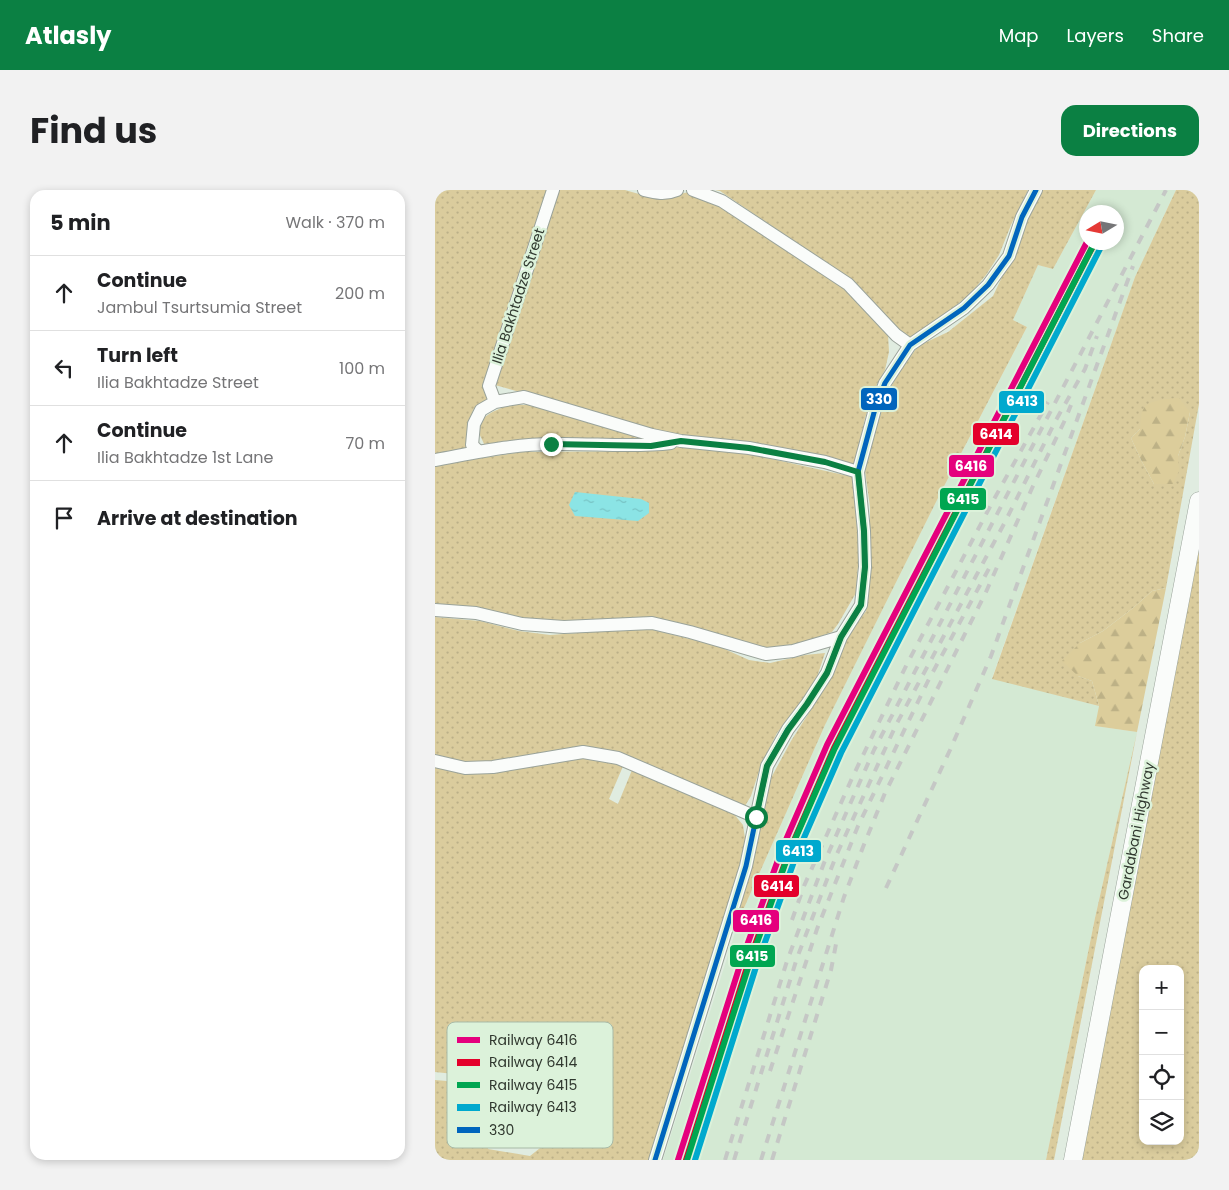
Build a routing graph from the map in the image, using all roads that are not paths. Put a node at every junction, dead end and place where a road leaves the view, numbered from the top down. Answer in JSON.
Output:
{"nodes":[{"id":1,"x":553,"y":190,"type":"edge"},
{"id":2,"x":644,"y":190,"type":"edge"},
{"id":3,"x":677,"y":190,"type":"edge"},
{"id":4,"x":693,"y":190,"type":"edge"},
{"id":5,"x":1036,"y":190,"type":"edge"},
{"id":6,"x":910,"y":345,"type":"junction"},
{"id":7,"x":495,"y":402,"type":"junction"},
{"id":8,"x":681,"y":441,"type":"junction"},
{"id":9,"x":479,"y":452,"type":"junction"},
{"id":10,"x":435,"y":460,"type":"edge"},
{"id":11,"x":858,"y":472,"type":"junction"},
{"id":12,"x":1199,"y":502,"type":"edge"},
{"id":13,"x":435,"y":610,"type":"edge"},
{"id":14,"x":841,"y":637,"type":"junction"},
{"id":15,"x":435,"y":760,"type":"edge"},
{"id":16,"x":756,"y":817,"type":"junction"},
{"id":17,"x":655,"y":1160,"type":"edge"},
{"id":18,"x":1073,"y":1160,"type":"edge"}],
"edges":[{"from":1,"to":7,"type":"street","name":"Ilia Bakhtadze Street"},
{"from":2,"to":3,"type":"street"},
{"from":4,"to":6,"type":"street"},
{"from":5,"to":6,"type":"street"},
{"from":6,"to":11,"type":"street"},
{"from":7,"to":8,"type":"street"},
{"from":7,"to":9,"type":"street"},
{"from":8,"to":9,"type":"street"},
{"from":8,"to":11,"type":"street"},
{"from":9,"to":10,"type":"street"},
{"from":11,"to":14,"type":"street"},
{"from":12,"to":18,"type":"main road","name":"Gardabani Highway"},
{"from":13,"to":14,"type":"street"},
{"from":14,"to":16,"type":"street"},
{"from":15,"to":16,"type":"street"},
{"from":16,"to":17,"type":"street"}]}
